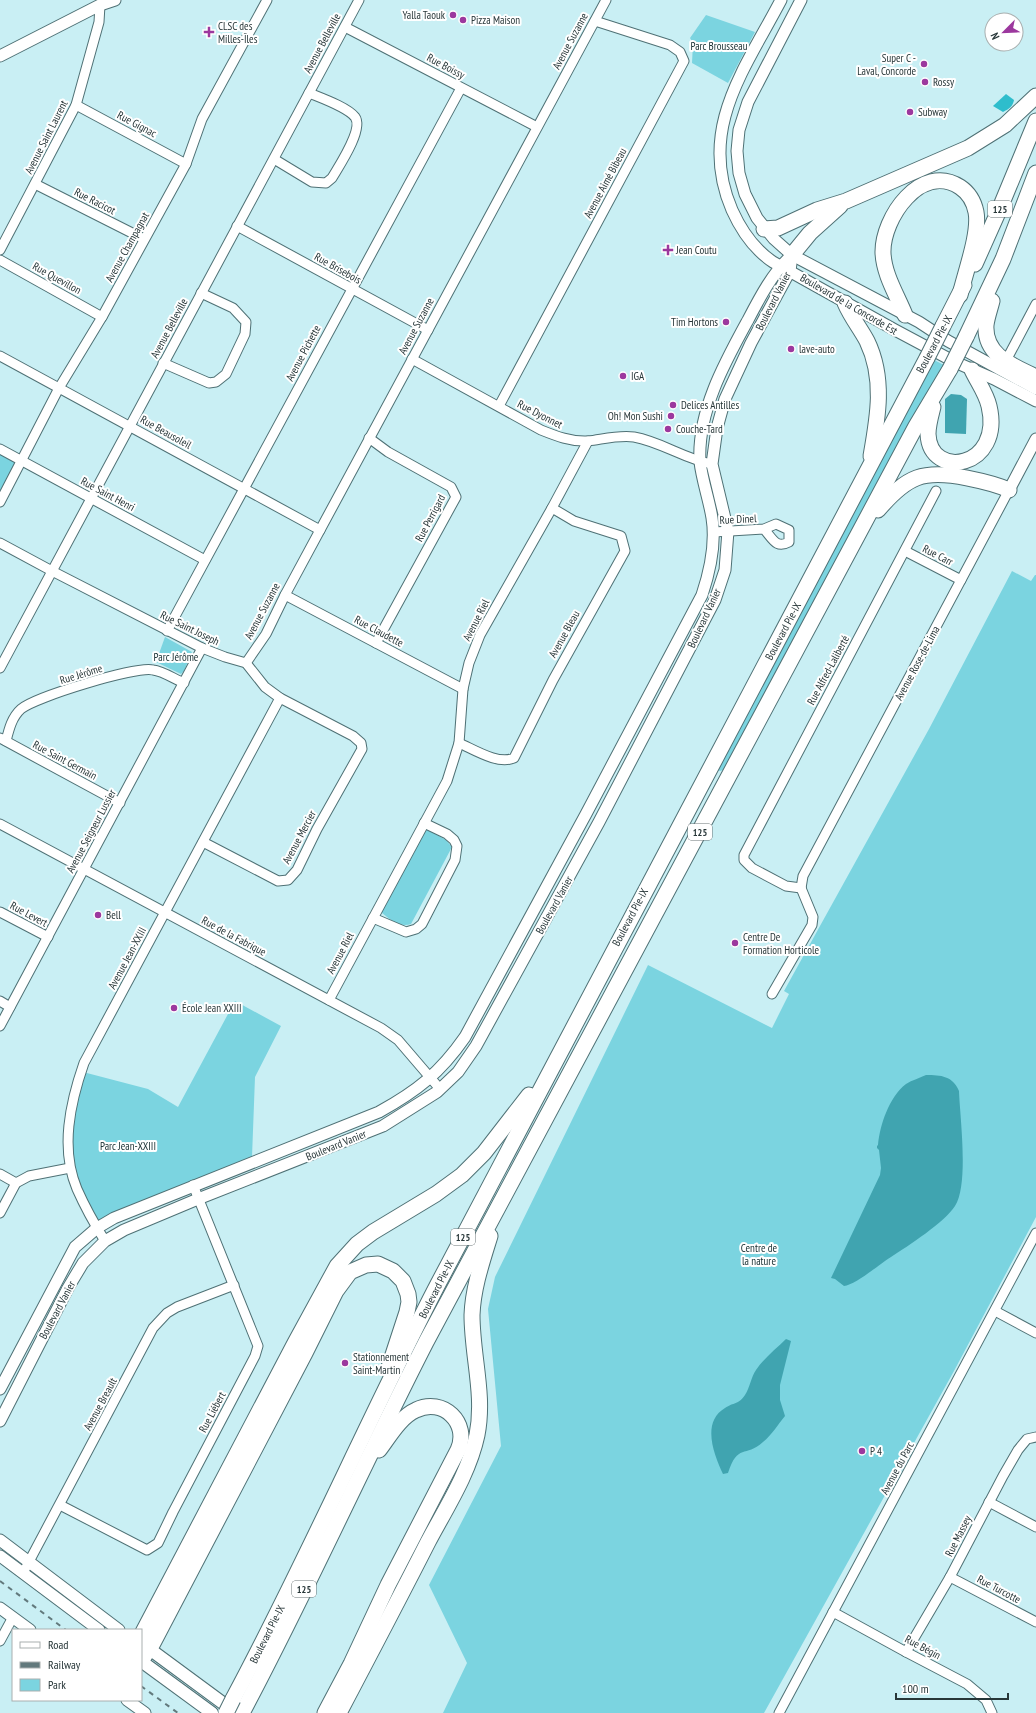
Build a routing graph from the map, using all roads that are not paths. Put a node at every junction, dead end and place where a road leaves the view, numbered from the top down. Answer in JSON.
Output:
{"nodes":[{"id":1,"x":115,"y":0,"type":"edge"},
{"id":2,"x":267,"y":0,"type":"edge"},
{"id":3,"x":359,"y":0,"type":"edge"},
{"id":4,"x":606,"y":0,"type":"edge"},
{"id":5,"x":781,"y":0,"type":"edge"},
{"id":6,"x":801,"y":1,"type":"edge"},
{"id":7,"x":100,"y":5,"type":"junction"},
{"id":8,"x":595,"y":21,"type":"junction"},
{"id":9,"x":345,"y":27,"type":"junction"},
{"id":10,"x":0,"y":56,"type":"edge"},
{"id":11,"x":461,"y":88,"type":"junction"},
{"id":12,"x":309,"y":93,"type":"junction"},
{"id":13,"x":1036,"y":96,"type":"edge"},
{"id":14,"x":76,"y":106,"type":"junction"},
{"id":15,"x":1036,"y":122,"type":"edge"},
{"id":16,"x":537,"y":127,"type":"junction"},
{"id":17,"x":274,"y":159,"type":"junction"},
{"id":18,"x":186,"y":164,"type":"junction"},
{"id":19,"x":1036,"y":172,"type":"edge"},
{"id":20,"x":35,"y":184,"type":"junction"},
{"id":21,"x":846,"y":201,"type":"junction"},
{"id":22,"x":237,"y":226,"type":"junction"},
{"id":23,"x":764,"y":229,"type":"junction"},
{"id":24,"x":144,"y":239,"type":"junction"},
{"id":25,"x":0,"y":250,"type":"edge"},
{"id":26,"x":792,"y":255,"type":"junction"},
{"id":27,"x":1003,"y":259,"type":"junction"},
{"id":28,"x":0,"y":260,"type":"edge"},
{"id":29,"x":785,"y":268,"type":"junction"},
{"id":30,"x":352,"y":289,"type":"junction"},
{"id":31,"x":201,"y":293,"type":"junction"},
{"id":32,"x":960,"y":294,"type":"junction"},
{"id":33,"x":845,"y":303,"type":"junction"},
{"id":34,"x":1036,"y":304,"type":"edge"},
{"id":35,"x":905,"y":316,"type":"junction"},
{"id":36,"x":102,"y":317,"type":"junction"},
{"id":37,"x":428,"y":330,"type":"junction"},
{"id":38,"x":1009,"y":355,"type":"dead end"},
{"id":39,"x":0,"y":356,"type":"edge"},
{"id":40,"x":412,"y":359,"type":"junction"},
{"id":41,"x":164,"y":363,"type":"junction"},
{"id":42,"x":972,"y":370,"type":"junction"},
{"id":43,"x":1036,"y":377,"type":"edge"},
{"id":44,"x":59,"y":388,"type":"junction"},
{"id":45,"x":1036,"y":389,"type":"edge"},
{"id":46,"x":934,"y":397,"type":"junction"},
{"id":47,"x":1036,"y":401,"type":"edge"},
{"id":48,"x":499,"y":406,"type":"junction"},
{"id":49,"x":129,"y":426,"type":"junction"},
{"id":50,"x":369,"y":438,"type":"junction"},
{"id":51,"x":1036,"y":439,"type":"edge"},
{"id":52,"x":588,"y":441,"type":"junction"},
{"id":53,"x":0,"y":449,"type":"edge"},
{"id":54,"x":21,"y":461,"type":"junction"},
{"id":55,"x":700,"y":462,"type":"junction"},
{"id":56,"x":712,"y":464,"type":"junction"},
{"id":57,"x":867,"y":472,"type":"junction"},
{"id":58,"x":244,"y":489,"type":"junction"},
{"id":59,"x":1010,"y":490,"type":"junction"},
{"id":60,"x":936,"y":491,"type":"dead end"},
{"id":61,"x":91,"y":498,"type":"junction"},
{"id":62,"x":0,"y":502,"type":"edge"},
{"id":63,"x":552,"y":508,"type":"junction"},
{"id":64,"x":764,"y":529,"type":"dead end"},
{"id":65,"x":861,"y":529,"type":"junction"},
{"id":66,"x":320,"y":530,"type":"junction"},
{"id":67,"x":728,"y":531,"type":"junction"},
{"id":68,"x":714,"y":532,"type":"junction"},
{"id":69,"x":0,"y":543,"type":"edge"},
{"id":70,"x":905,"y":551,"type":"junction"},
{"id":71,"x":205,"y":560,"type":"junction"},
{"id":72,"x":52,"y":571,"type":"junction"},
{"id":73,"x":960,"y":580,"type":"junction"},
{"id":74,"x":284,"y":595,"type":"junction"},
{"id":75,"x":167,"y":631,"type":"junction"},
{"id":76,"x":376,"y":643,"type":"junction"},
{"id":77,"x":202,"y":648,"type":"junction"},
{"id":78,"x":3,"y":653,"type":"edge"},
{"id":79,"x":246,"y":663,"type":"junction"},
{"id":80,"x":0,"y":668,"type":"edge"},
{"id":81,"x":184,"y":683,"type":"junction"},
{"id":82,"x":463,"y":689,"type":"junction"},
{"id":83,"x":280,"y":698,"type":"junction"},
{"id":84,"x":3,"y":740,"type":"edge"},
{"id":85,"x":459,"y":743,"type":"junction"},
{"id":86,"x":120,"y":803,"type":"junction"},
{"id":87,"x":424,"y":823,"type":"junction"},
{"id":88,"x":0,"y":824,"type":"edge"},
{"id":89,"x":203,"y":842,"type":"junction"},
{"id":90,"x":84,"y":869,"type":"junction"},
{"id":91,"x":801,"y":888,"type":"junction"},
{"id":92,"x":0,"y":912,"type":"edge"},
{"id":93,"x":164,"y":912,"type":"junction"},
{"id":94,"x":373,"y":918,"type":"junction"},
{"id":95,"x":48,"y":937,"type":"junction"},
{"id":96,"x":772,"y":994,"type":"dead end"},
{"id":97,"x":329,"y":1000,"type":"junction"},
{"id":98,"x":0,"y":1001,"type":"edge"},
{"id":99,"x":10,"y":1006,"type":"junction"},
{"id":100,"x":0,"y":1026,"type":"edge"},
{"id":101,"x":550,"y":1070,"type":"junction"},
{"id":102,"x":430,"y":1078,"type":"junction"},
{"id":103,"x":440,"y":1089,"type":"junction"},
{"id":104,"x":70,"y":1168,"type":"junction"},
{"id":105,"x":0,"y":1174,"type":"edge"},
{"id":106,"x":16,"y":1183,"type":"junction"},
{"id":107,"x":193,"y":1185,"type":"junction"},
{"id":108,"x":198,"y":1199,"type":"junction"},
{"id":109,"x":498,"y":1207,"type":"junction"},
{"id":110,"x":0,"y":1214,"type":"edge"},
{"id":111,"x":97,"y":1228,"type":"junction"},
{"id":112,"x":1036,"y":1233,"type":"edge"},
{"id":113,"x":105,"y":1241,"type":"junction"},
{"id":114,"x":234,"y":1286,"type":"junction"},
{"id":115,"x":995,"y":1311,"type":"junction"},
{"id":116,"x":1036,"y":1333,"type":"edge"},
{"id":117,"x":0,"y":1389,"type":"edge"},
{"id":118,"x":378,"y":1406,"type":"junction"},
{"id":119,"x":0,"y":1420,"type":"edge"},
{"id":120,"x":1036,"y":1438,"type":"edge"},
{"id":121,"x":363,"y":1470,"type":"junction"},
{"id":122,"x":989,"y":1502,"type":"junction"},
{"id":123,"x":60,"y":1505,"type":"junction"},
{"id":124,"x":1036,"y":1527,"type":"edge"},
{"id":125,"x":0,"y":1540,"type":"edge"},
{"id":126,"x":0,"y":1556,"type":"edge"},
{"id":127,"x":29,"y":1563,"type":"junction"},
{"id":128,"x":23,"y":1574,"type":"junction"},
{"id":129,"x":950,"y":1577,"type":"junction"},
{"id":130,"x":0,"y":1608,"type":"edge"},
{"id":131,"x":834,"y":1612,"type":"junction"},
{"id":132,"x":13,"y":1617,"type":"junction"},
{"id":133,"x":1036,"y":1622,"type":"edge"},
{"id":134,"x":29,"y":1629,"type":"edge"},
{"id":135,"x":98,"y":1629,"type":"edge"},
{"id":136,"x":118,"y":1629,"type":"edge"},
{"id":137,"x":142,"y":1634,"type":"edge"},
{"id":138,"x":0,"y":1642,"type":"edge"},
{"id":139,"x":906,"y":1652,"type":"junction"},
{"id":140,"x":143,"y":1654,"type":"edge"},
{"id":141,"x":128,"y":1701,"type":"edge"},
{"id":142,"x":239,"y":1708,"type":"edge"},
{"id":143,"x":145,"y":1713,"type":"edge"},
{"id":144,"x":212,"y":1713,"type":"edge"},
{"id":145,"x":226,"y":1713,"type":"edge"},
{"id":146,"x":325,"y":1713,"type":"edge"},
{"id":147,"x":339,"y":1713,"type":"edge"},
{"id":148,"x":779,"y":1713,"type":"edge"},
{"id":149,"x":992,"y":1713,"type":"edge"}],
"edges":[{"from":1,"to":7,"type":"street"},
{"from":2,"to":18,"type":"street","name":"Avenue Champagnat"},
{"from":3,"to":9,"type":"street","name":"Avenue Belleville"},
{"from":4,"to":8,"type":"street","name":"Avenue Suzanne"},
{"from":5,"to":29,"type":"street","name":"Boulevard de la Concorde Est"},
{"from":6,"to":23,"type":"street","name":"Boulevard de la Concorde Est"},
{"from":7,"to":10,"type":"street"},
{"from":7,"to":14,"type":"street","name":"Avenue Saint Laurent"},
{"from":8,"to":16,"type":"street","name":"Avenue Suzanne"},
{"from":8,"to":48,"type":"street","name":"Avenue Aimé Bibeau"},
{"from":9,"to":11,"type":"street","name":"Rue Boissy"},
{"from":9,"to":12,"type":"street","name":"Avenue Belleville"},
{"from":11,"to":16,"type":"street","name":"Rue Boissy"},
{"from":11,"to":30,"type":"street","name":"Avenue Pichette"},
{"from":12,"to":17,"type":"street","name":"Avenue Belleville"},
{"from":12,"to":17,"type":"street"},
{"from":13,"to":21,"type":"highway"},
{"from":14,"to":18,"type":"street","name":"Rue Gignac"},
{"from":14,"to":20,"type":"street","name":"Avenue Saint Laurent"},
{"from":15,"to":32,"type":"highway","name":"Boulevard Pie-IX","number":"125"},
{"from":16,"to":37,"type":"street","name":"Avenue Suzanne"},
{"from":17,"to":22,"type":"street","name":"Avenue Belleville"},
{"from":18,"to":24,"type":"street","name":"Avenue Champagnat"},
{"from":19,"to":27,"type":"highway","name":"Boulevard Pie-IX","number":"125"},
{"from":20,"to":24,"type":"street","name":"Rue Racicot"},
{"from":20,"to":25,"type":"street","name":"Avenue Saint Laurent"},
{"from":21,"to":23,"type":"highway"},
{"from":21,"to":26,"type":"highway"},
{"from":22,"to":30,"type":"street","name":"Rue Brisebois"},
{"from":22,"to":31,"type":"street","name":"Avenue Belleville"},
{"from":23,"to":26,"type":"street","name":"Boulevard de la Concorde Est"},
{"from":24,"to":36,"type":"street","name":"Avenue Champagnat"},
{"from":26,"to":29,"type":"street","name":"Boulevard Vanier"},
{"from":26,"to":35,"type":"street","name":"Boulevard de la Concorde Est"},
{"from":27,"to":43,"type":"highway"},
{"from":27,"to":46,"type":"highway","name":"Boulevard Pie-IX","number":"125","bridge":true},
{"from":28,"to":36,"type":"street","name":"Rue Quevillon"},
{"from":29,"to":33,"type":"street","name":"Boulevard de la Concorde Est"},
{"from":29,"to":55,"type":"street","name":"Boulevard Vanier"},
{"from":29,"to":56,"type":"street","name":"Boulevard Vanier"},
{"from":30,"to":37,"type":"street","name":"Rue Brisebois"},
{"from":30,"to":58,"type":"street","name":"Avenue Pichette"},
{"from":31,"to":41,"type":"street","name":"Avenue Belleville"},
{"from":31,"to":41,"type":"street"},
{"from":32,"to":35,"type":"highway"},
{"from":32,"to":57,"type":"highway","name":"Boulevard Pie-IX","number":"125","bridge":true},
{"from":33,"to":42,"type":"street","name":"Boulevard de la Concorde Est"},
{"from":33,"to":57,"type":"highway"},
{"from":34,"to":38,"type":"street"},
{"from":35,"to":45,"type":"street","name":"Boulevard de la Concorde Est"},
{"from":36,"to":44,"type":"street","name":"Avenue Champagnat"},
{"from":37,"to":40,"type":"street","name":"Avenue Suzanne"},
{"from":39,"to":44,"type":"street","name":"Rue Beausoleil"},
{"from":40,"to":48,"type":"street","name":"Rue Dyonnet"},
{"from":40,"to":50,"type":"street","name":"Avenue Suzanne"},
{"from":41,"to":49,"type":"street","name":"Avenue Belleville"},
{"from":42,"to":46,"type":"highway"},
{"from":42,"to":47,"type":"street","name":"Boulevard de la Concorde Est"},
{"from":44,"to":49,"type":"street","name":"Rue Beausoleil"},
{"from":44,"to":54,"type":"street","name":"Avenue Champagnat"},
{"from":46,"to":65,"type":"highway","name":"Boulevard Pie-IX","number":"125"},
{"from":48,"to":52,"type":"street","name":"Rue Dyonnet"},
{"from":49,"to":58,"type":"street","name":"Rue Beausoleil"},
{"from":49,"to":61,"type":"street","name":"Avenue Belleville"},
{"from":50,"to":66,"type":"street","name":"Avenue Suzanne"},
{"from":50,"to":76,"type":"street","name":"Rue Perrigard"},
{"from":51,"to":59,"type":"street","name":"Avenue Rose-de-Lima"},
{"from":52,"to":55,"type":"street","name":"Rue Dyonnet"},
{"from":52,"to":63,"type":"street","name":"Avenue Riel"},
{"from":53,"to":54,"type":"street","name":"Rue Saint Henri"},
{"from":54,"to":61,"type":"street","name":"Rue Saint Henri"},
{"from":54,"to":62,"type":"street","name":"Avenue Champagnat"},
{"from":55,"to":56,"type":"street","name":"Rue Dyonnet"},
{"from":55,"to":68,"type":"street","name":"Boulevard Vanier"},
{"from":56,"to":67,"type":"street","name":"Boulevard Vanier"},
{"from":57,"to":101,"type":"highway","name":"Boulevard Pie-IX","number":"125"},
{"from":58,"to":66,"type":"street","name":"Rue Beausoleil"},
{"from":58,"to":71,"type":"street","name":"Avenue Pichette"},
{"from":59,"to":65,"type":"highway"},
{"from":59,"to":73,"type":"street","name":"Avenue Rose-de-Lima"},
{"from":60,"to":70,"type":"street","name":"Rue Alfred-Laliberté"},
{"from":61,"to":71,"type":"street","name":"Rue Saint Henri"},
{"from":61,"to":72,"type":"street","name":"Avenue Belleville"},
{"from":63,"to":82,"type":"street","name":"Avenue Riel"},
{"from":63,"to":85,"type":"street","name":"Avenue Bleau"},
{"from":64,"to":67,"type":"street","name":"Rue Dinel"},
{"from":65,"to":109,"type":"highway","name":"Boulevard Pie-IX","number":"125"},
{"from":66,"to":74,"type":"street","name":"Avenue Suzanne"},
{"from":67,"to":68,"type":"street","name":"Rue Dinel"},
{"from":67,"to":103,"type":"street","name":"Boulevard Vanier"},
{"from":68,"to":102,"type":"street","name":"Boulevard Vanier"},
{"from":69,"to":72,"type":"street","name":"Rue Saint Joseph"},
{"from":70,"to":73,"type":"street","name":"Rue Carr"},
{"from":70,"to":91,"type":"street","name":"Rue Alfred-Laliberté"},
{"from":71,"to":75,"type":"street","name":"Avenue Pichette"},
{"from":72,"to":75,"type":"street","name":"Rue Saint Joseph"},
{"from":72,"to":78,"type":"street","name":"Avenue Belleville"},
{"from":73,"to":91,"type":"street","name":"Avenue Rose-de-Lima"},
{"from":74,"to":76,"type":"street","name":"Rue Claudette"},
{"from":74,"to":79,"type":"street","name":"Avenue Suzanne"},
{"from":75,"to":77,"type":"street","name":"Rue Saint Joseph"},
{"from":76,"to":82,"type":"street","name":"Rue Claudette"},
{"from":77,"to":79,"type":"street","name":"Rue Saint Joseph"},
{"from":77,"to":81,"type":"street","name":"Avenue Seigneur Lussier"},
{"from":78,"to":80,"type":"street","name":"Avenue Belleville"},
{"from":79,"to":83,"type":"street"},
{"from":81,"to":84,"type":"street","name":"Rue Jérôme"},
{"from":81,"to":86,"type":"street","name":"Avenue Seigneur Lussier"},
{"from":82,"to":85,"type":"street","name":"Avenue Riel"},
{"from":83,"to":89,"type":"street","name":"Avenue Jean-XXIII"},
{"from":83,"to":89,"type":"street","name":"Avenue Mercier"},
{"from":84,"to":86,"type":"street","name":"Rue Saint Germain"},
{"from":85,"to":87,"type":"street","name":"Avenue Riel"},
{"from":86,"to":90,"type":"street","name":"Avenue Seigneur Lussier"},
{"from":87,"to":94,"type":"street","name":"Avenue Riel"},
{"from":87,"to":94,"type":"street"},
{"from":88,"to":90,"type":"street","name":"Rue de la Fabrique"},
{"from":89,"to":93,"type":"street","name":"Avenue Jean-XXIII"},
{"from":90,"to":93,"type":"street","name":"Rue de la Fabrique"},
{"from":90,"to":95,"type":"street","name":"Avenue Seigneur Lussier"},
{"from":91,"to":96,"type":"street"},
{"from":92,"to":95,"type":"street","name":"Rue Levert"},
{"from":93,"to":97,"type":"street","name":"Rue de la Fabrique"},
{"from":93,"to":104,"type":"street","name":"Avenue Jean-XXIII"},
{"from":94,"to":97,"type":"street","name":"Avenue Riel"},
{"from":95,"to":99,"type":"street","name":"Avenue Seigneur Lussier"},
{"from":97,"to":102,"type":"street","name":"Rue de la Fabrique"},
{"from":98,"to":99,"type":"street"},
{"from":99,"to":100,"type":"street","name":"Avenue Seigneur Lussier"},
{"from":101,"to":118,"type":"highway","name":"Boulevard Pie-IX","number":"125"},
{"from":101,"to":137,"type":"highway"},
{"from":102,"to":103,"type":"street","name":"Rue de la Fabrique"},
{"from":102,"to":107,"type":"street","name":"Boulevard Vanier"},
{"from":103,"to":108,"type":"street","name":"Boulevard Vanier"},
{"from":104,"to":106,"type":"street"},
{"from":104,"to":111,"type":"street","name":"Avenue Jean-XXIII"},
{"from":105,"to":106,"type":"street"},
{"from":106,"to":110,"type":"street"},
{"from":107,"to":108,"type":"street","name":"Rue Liébert"},
{"from":107,"to":111,"type":"street","name":"Boulevard Vanier"},
{"from":108,"to":113,"type":"street","name":"Boulevard Vanier"},
{"from":108,"to":114,"type":"street","name":"Rue Liébert"},
{"from":109,"to":121,"type":"highway","name":"Boulevard Pie-IX","number":"125"},
{"from":109,"to":147,"type":"highway"},
{"from":111,"to":113,"type":"street","name":"Avenue Jean-XXIII"},
{"from":111,"to":117,"type":"street","name":"Boulevard Vanier"},
{"from":112,"to":115,"type":"street","name":"Avenue du Parc"},
{"from":113,"to":119,"type":"street","name":"Boulevard Vanier"},
{"from":114,"to":123,"type":"street","name":"Avenue Breault"},
{"from":114,"to":123,"type":"street","name":"Rue Liébert"},
{"from":115,"to":116,"type":"street"},
{"from":115,"to":131,"type":"street","name":"Avenue du Parc"},
{"from":118,"to":140,"type":"highway"},
{"from":118,"to":142,"type":"highway","name":"Boulevard Pie-IX","number":"125"},
{"from":120,"to":122,"type":"street","name":"Rue Massey"},
{"from":121,"to":142,"type":"highway","name":"Boulevard Pie-IX","number":"125"},
{"from":121,"to":146,"type":"highway"},
{"from":122,"to":124,"type":"street"},
{"from":122,"to":129,"type":"street","name":"Rue Massey"},
{"from":123,"to":127,"type":"street","name":"Avenue Breault"},
{"from":125,"to":127,"type":"street"},
{"from":126,"to":128,"type":"street"},
{"from":127,"to":128,"type":"street","name":"Avenue Breault"},
{"from":127,"to":136,"type":"street"},
{"from":128,"to":135,"type":"street"},
{"from":129,"to":133,"type":"street","name":"Rue Turcotte"},
{"from":129,"to":139,"type":"street","name":"Rue Massey"},
{"from":130,"to":132,"type":"street"},
{"from":131,"to":139,"type":"street","name":"Rue Bégin"},
{"from":131,"to":148,"type":"street","name":"Avenue du Parc"},
{"from":132,"to":134,"type":"street"},
{"from":132,"to":138,"type":"street"},
{"from":139,"to":149,"type":"street","name":"Rue Bégin"},
{"from":140,"to":142,"type":"main road"},
{"from":140,"to":144,"type":"main road"},
{"from":141,"to":143,"type":"street"},
{"from":142,"to":145,"type":"highway","name":"Boulevard Pie-IX","number":"125","bridge":true}]}
